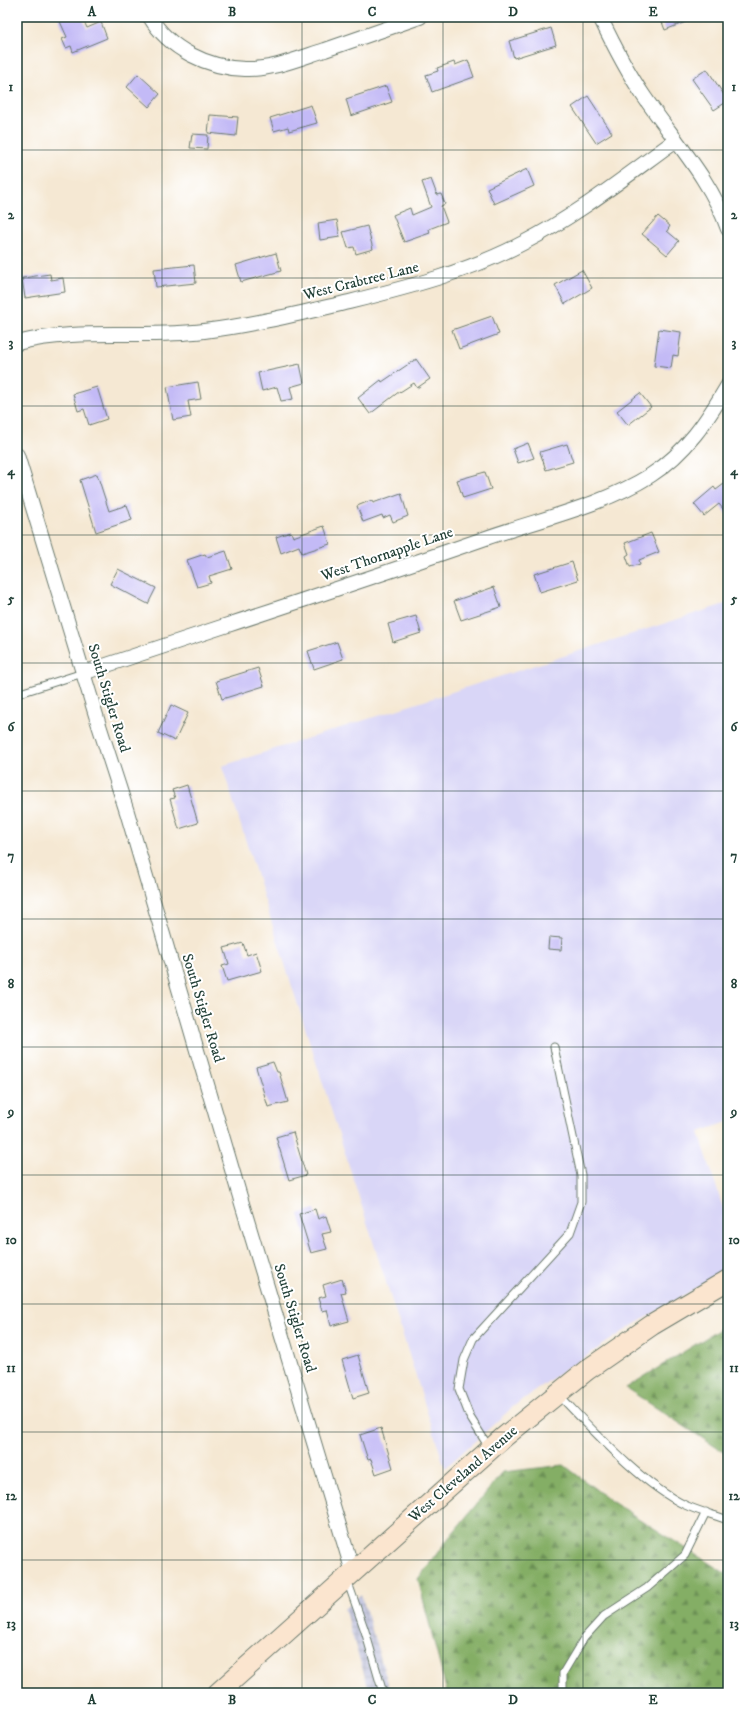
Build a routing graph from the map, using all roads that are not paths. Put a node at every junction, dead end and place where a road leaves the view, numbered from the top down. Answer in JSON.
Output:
{"nodes":[{"id":1,"x":150,"y":17,"type":"edge"},
{"id":2,"x":420,"y":17,"type":"edge"},
{"id":3,"x":600,"y":17,"type":"edge"},
{"id":4,"x":676,"y":140,"type":"junction"},
{"id":5,"x":728,"y":229,"type":"edge"},
{"id":6,"x":17,"y":343,"type":"edge"},
{"id":7,"x":728,"y":385,"type":"edge"},
{"id":8,"x":17,"y":455,"type":"edge"},
{"id":9,"x":83,"y":673,"type":"junction"},
{"id":10,"x":17,"y":694,"type":"edge"},
{"id":11,"x":554,"y":1047,"type":"dead end"},
{"id":12,"x":728,"y":1280,"type":"edge"},
{"id":13,"x":559,"y":1394,"type":"junction"},
{"id":14,"x":490,"y":1449,"type":"junction"},
{"id":15,"x":706,"y":1512,"type":"junction"},
{"id":16,"x":728,"y":1520,"type":"edge"},
{"id":17,"x":350,"y":1575,"type":"junction"},
{"id":18,"x":218,"y":1693,"type":"edge"},
{"id":19,"x":383,"y":1693,"type":"edge"},
{"id":20,"x":562,"y":1693,"type":"edge"}],
"edges":[{"from":1,"to":2,"type":"street"},
{"from":3,"to":4,"type":"street"},
{"from":4,"to":5,"type":"street"},
{"from":4,"to":6,"type":"street","name":"West Crabtree Lane"},
{"from":7,"to":9,"type":"street","name":"West Thornapple Lane"},
{"from":8,"to":9,"type":"street","name":"South Stigler Road"},
{"from":9,"to":10,"type":"lane"},
{"from":9,"to":17,"type":"street","name":"South Stigler Road"},
{"from":11,"to":14,"type":"lane"},
{"from":12,"to":13,"type":"main road","name":"West Cleveland Avenue"},
{"from":13,"to":14,"type":"main road","name":"West Cleveland Avenue"},
{"from":13,"to":15,"type":"lane"},
{"from":14,"to":17,"type":"main road","name":"West Cleveland Avenue"},
{"from":15,"to":16,"type":"lane"},
{"from":15,"to":20,"type":"lane"},
{"from":17,"to":18,"type":"main road","name":"West Cleveland Avenue"},
{"from":17,"to":19,"type":"lane"}]}
